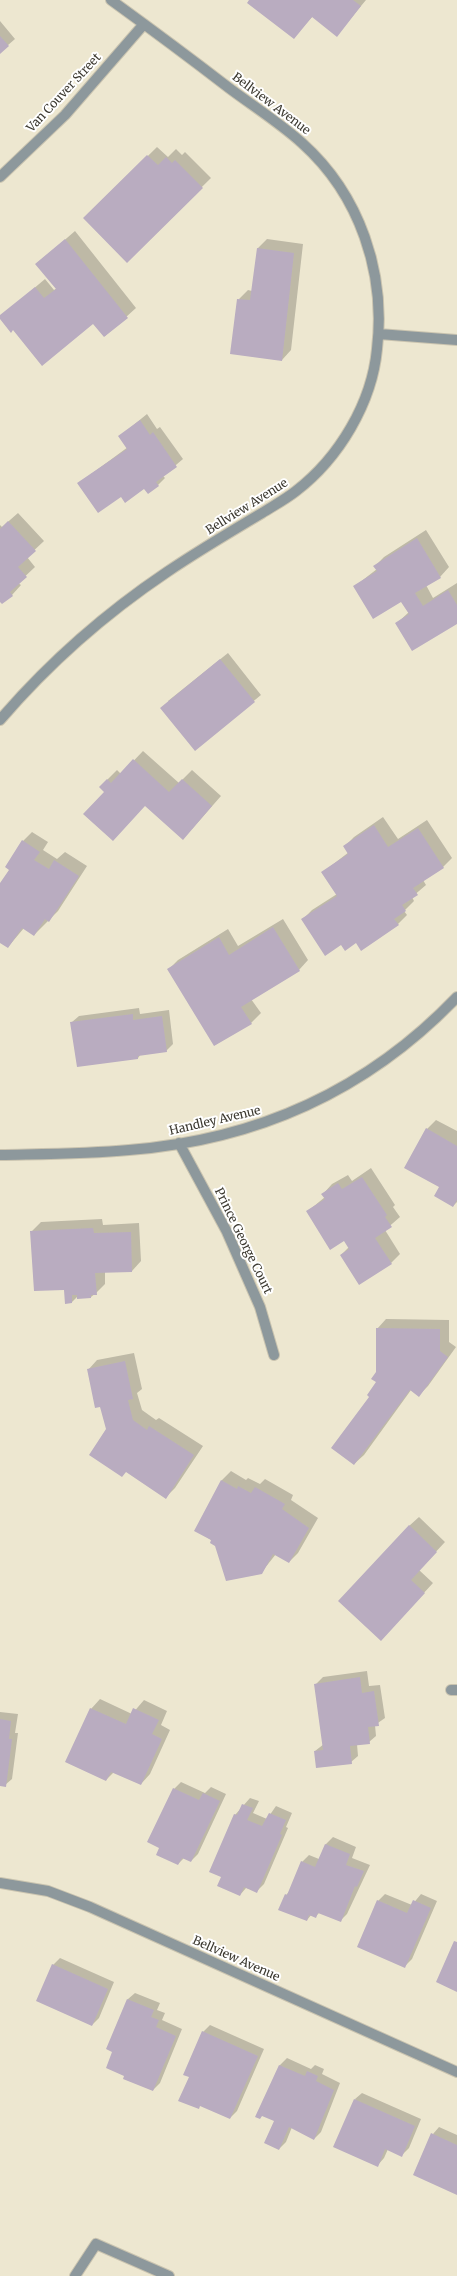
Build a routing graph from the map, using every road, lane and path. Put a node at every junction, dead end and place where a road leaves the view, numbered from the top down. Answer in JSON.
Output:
{"nodes":[{"id":1,"x":111,"y":0,"type":"edge"},
{"id":2,"x":144,"y":24,"type":"junction"},
{"id":3,"x":0,"y":177,"type":"edge"},
{"id":4,"x":379,"y":334,"type":"junction"},
{"id":5,"x":457,"y":340,"type":"edge"},
{"id":6,"x":0,"y":720,"type":"edge"},
{"id":7,"x":457,"y":997,"type":"edge"},
{"id":8,"x":179,"y":1143,"type":"junction"},
{"id":9,"x":0,"y":1156,"type":"edge"},
{"id":10,"x":274,"y":1355,"type":"dead end"},
{"id":11,"x":0,"y":1883,"type":"edge"},
{"id":12,"x":457,"y":2072,"type":"edge"},
{"id":13,"x":75,"y":2276,"type":"edge"},
{"id":14,"x":169,"y":2276,"type":"edge"}],
"edges":[{"from":1,"to":2,"type":"street","name":"Bellview Avenue"},
{"from":2,"to":3,"type":"street","name":"Van Couver Street"},
{"from":2,"to":4,"type":"street","name":"Bellview Avenue"},
{"from":4,"to":5,"type":"street"},
{"from":4,"to":6,"type":"street","name":"Bellview Avenue"},
{"from":7,"to":8,"type":"street","name":"Handley Avenue"},
{"from":8,"to":9,"type":"street","name":"Handley Avenue"},
{"from":8,"to":10,"type":"street","name":"Prince George Court"},
{"from":11,"to":12,"type":"street","name":"Bellview Avenue"},
{"from":13,"to":14,"type":"street"}]}
